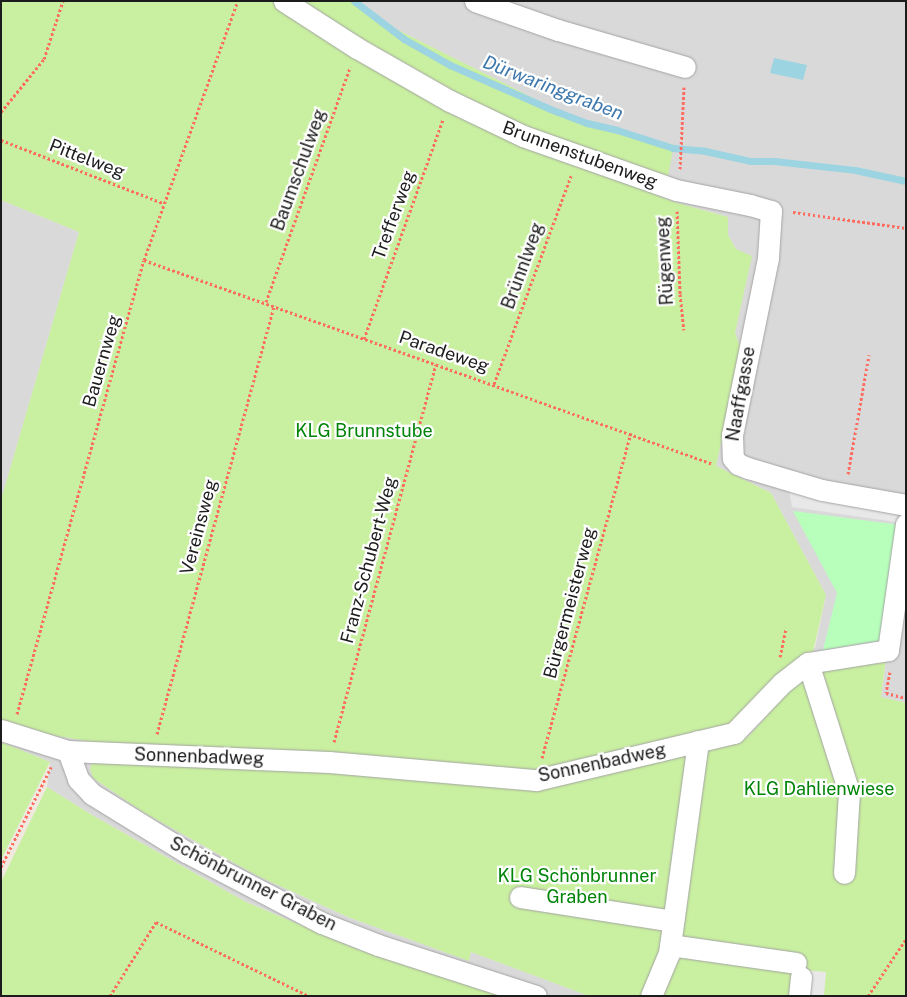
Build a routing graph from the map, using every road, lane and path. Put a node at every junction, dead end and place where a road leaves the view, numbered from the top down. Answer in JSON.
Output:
{"nodes":[{"id":1,"x":63,"y":1,"type":"edge"},
{"id":2,"x":238,"y":1,"type":"edge"},
{"id":3,"x":284,"y":1,"type":"edge"},
{"id":4,"x":475,"y":1,"type":"edge"},
{"id":5,"x":357,"y":48,"type":"junction"},
{"id":6,"x":685,"y":67,"type":"joint"},
{"id":7,"x":450,"y":101,"type":"junction"},
{"id":8,"x":1,"y":112,"type":"edge"},
{"id":9,"x":1,"y":140,"type":"edge"},
{"id":10,"x":578,"y":156,"type":"junction"},
{"id":11,"x":681,"y":156,"type":"dead end"},
{"id":12,"x":676,"y":190,"type":"junction"},
{"id":13,"x":163,"y":203,"type":"junction"},
{"id":14,"x":771,"y":211,"type":"junction"},
{"id":15,"x":906,"y":228,"type":"edge"},
{"id":16,"x":144,"y":260,"type":"junction"},
{"id":17,"x":266,"y":302,"type":"junction"},
{"id":18,"x":274,"y":305,"type":"junction"},
{"id":19,"x":684,"y":330,"type":"dead end"},
{"id":20,"x":364,"y":339,"type":"junction"},
{"id":21,"x":869,"y":355,"type":"dead end"},
{"id":22,"x":436,"y":365,"type":"junction"},
{"id":23,"x":494,"y":384,"type":"junction"},
{"id":24,"x":631,"y":433,"type":"junction"},
{"id":25,"x":733,"y":458,"type":"junction"},
{"id":26,"x":845,"y":494,"type":"junction"},
{"id":27,"x":906,"y":505,"type":"edge"},
{"id":28,"x":906,"y":524,"type":"edge"},
{"id":29,"x":888,"y":650,"type":"junction"},
{"id":30,"x":808,"y":663,"type":"junction"},
{"id":31,"x":906,"y":698,"type":"edge"},
{"id":32,"x":6,"y":732,"type":"edge"},
{"id":33,"x":698,"y":741,"type":"junction"},
{"id":34,"x":68,"y":751,"type":"junction"},
{"id":35,"x":151,"y":756,"type":"junction"},
{"id":36,"x":329,"y":762,"type":"junction"},
{"id":37,"x":536,"y":780,"type":"junction"},
{"id":38,"x":1,"y":867,"type":"edge"},
{"id":39,"x":844,"y":873,"type":"dead end"},
{"id":40,"x":520,"y":897,"type":"dead end"},
{"id":41,"x":673,"y":921,"type":"junction"},
{"id":42,"x":906,"y":939,"type":"edge"},
{"id":43,"x":670,"y":945,"type":"junction"},
{"id":44,"x":799,"y":978,"type":"edge"},
{"id":45,"x":110,"y":996,"type":"edge"},
{"id":46,"x":309,"y":996,"type":"edge"},
{"id":47,"x":536,"y":996,"type":"edge"},
{"id":48,"x":651,"y":996,"type":"edge"},
{"id":49,"x":868,"y":996,"type":"edge"}],
"edges":[{"from":1,"to":8,"type":"path"},
{"from":2,"to":13,"type":"path","name":"Bauernweg"},
{"from":3,"to":5,"type":"street","name":"Brunnenstubenweg"},
{"from":4,"to":6,"type":"street"},
{"from":5,"to":7,"type":"street","name":"Brunnenstubenweg"},
{"from":5,"to":17,"type":"path","name":"Baumschulweg"},
{"from":6,"to":11,"type":"path"},
{"from":7,"to":10,"type":"street","name":"Brunnenstubenweg"},
{"from":7,"to":20,"type":"path","name":"Trefferweg"},
{"from":9,"to":13,"type":"path","name":"Pittelweg"},
{"from":10,"to":12,"type":"street","name":"Brunnenstubenweg"},
{"from":10,"to":23,"type":"path","name":"Brünnlweg"},
{"from":12,"to":14,"type":"street","name":"Brunnenstubenweg"},
{"from":12,"to":19,"type":"path","name":"Rügenweg"},
{"from":13,"to":16,"type":"path","name":"Bauernweg"},
{"from":14,"to":15,"type":"path"},
{"from":14,"to":25,"type":"street","name":"Naaffgasse"},
{"from":16,"to":17,"type":"path","name":"Paradeweg"},
{"from":16,"to":32,"type":"path","name":"Bauernweg"},
{"from":17,"to":18,"type":"path","name":"Paradeweg"},
{"from":18,"to":20,"type":"path","name":"Paradeweg"},
{"from":18,"to":35,"type":"path","name":"Vereinsweg"},
{"from":20,"to":22,"type":"path","name":"Paradeweg"},
{"from":21,"to":26,"type":"path"},
{"from":22,"to":23,"type":"path","name":"Paradeweg"},
{"from":22,"to":36,"type":"path","name":"Franz-Schubert-Weg"},
{"from":23,"to":24,"type":"path","name":"Paradeweg"},
{"from":24,"to":25,"type":"path","name":"Paradeweg"},
{"from":24,"to":37,"type":"path","name":"Bürgermeisterweg"},
{"from":25,"to":26,"type":"street","name":"Naaffgasse"},
{"from":26,"to":27,"type":"street","name":"Naaffgasse"},
{"from":28,"to":29,"type":"street"},
{"from":29,"to":30,"type":"street","name":"Sonnenbadweg"},
{"from":29,"to":31,"type":"path"},
{"from":30,"to":33,"type":"street","name":"Sonnenbadweg"},
{"from":30,"to":39,"type":"street"},
{"from":32,"to":34,"type":"street"},
{"from":33,"to":37,"type":"street","name":"Sonnenbadweg"},
{"from":33,"to":41,"type":"street"},
{"from":34,"to":35,"type":"street","name":"Sonnenbadweg"},
{"from":34,"to":38,"type":"path"},
{"from":34,"to":47,"type":"street","name":"Schönbrunner Graben"},
{"from":35,"to":36,"type":"street","name":"Sonnenbadweg"},
{"from":36,"to":37,"type":"street","name":"Sonnenbadweg"},
{"from":40,"to":41,"type":"street"},
{"from":41,"to":43,"type":"street"},
{"from":42,"to":49,"type":"path"},
{"from":43,"to":44,"type":"street"},
{"from":43,"to":48,"type":"street"},
{"from":45,"to":46,"type":"path"}]}
